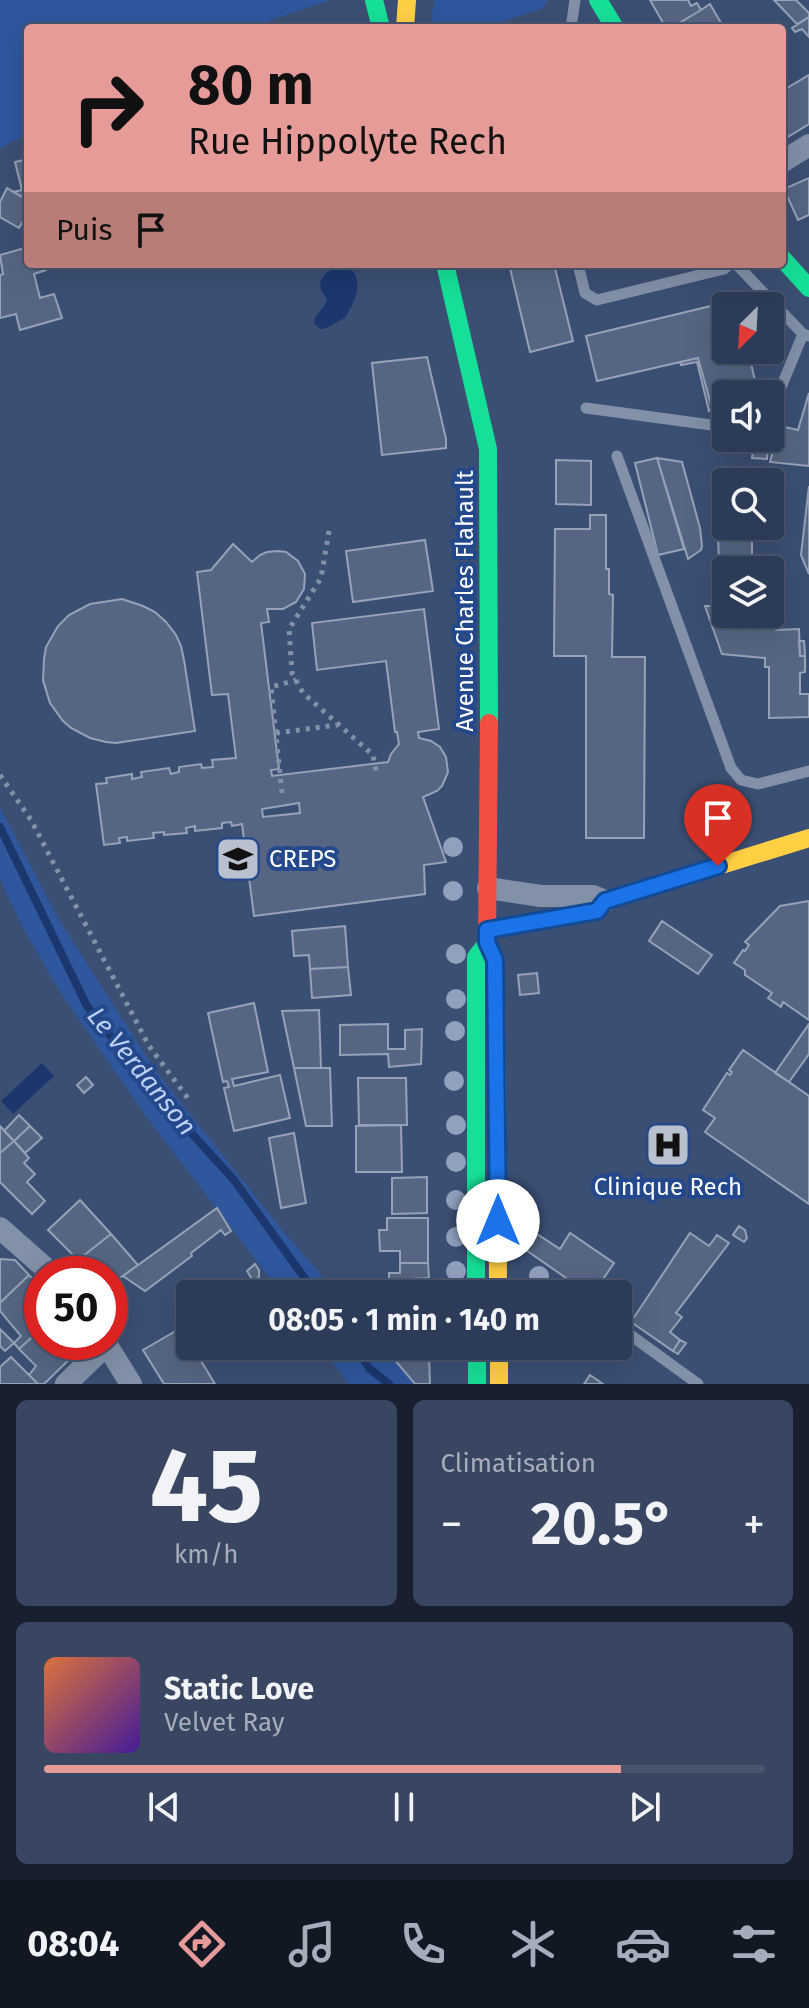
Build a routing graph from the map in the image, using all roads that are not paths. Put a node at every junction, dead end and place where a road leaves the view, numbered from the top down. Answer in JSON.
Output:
{"nodes":[{"id":1,"x":374,"y":0,"type":"edge"},
{"id":2,"x":407,"y":0,"type":"edge"},
{"id":3,"x":575,"y":0,"type":"edge"},
{"id":4,"x":598,"y":0,"type":"edge"},
{"id":5,"x":380,"y":24,"type":"edge"},
{"id":6,"x":405,"y":24,"type":"edge"},
{"id":7,"x":572,"y":24,"type":"edge"},
{"id":8,"x":613,"y":24,"type":"edge"},
{"id":9,"x":809,"y":145,"type":"edge"},
{"id":10,"x":786,"y":159,"type":"edge"},
{"id":11,"x":786,"y":262,"type":"edge"},
{"id":12,"x":446,"y":268,"type":"edge"},
{"id":13,"x":579,"y":268,"type":"edge"},
{"id":14,"x":726,"y":268,"type":"edge"},
{"id":15,"x":737,"y":268,"type":"edge"},
{"id":16,"x":809,"y":288,"type":"edge"},
{"id":17,"x":806,"y":335,"type":"edge"},
{"id":18,"x":784,"y":381,"type":"edge"},
{"id":19,"x":586,"y":408,"type":"dead end"},
{"id":20,"x":712,"y":425,"type":"edge"},
{"id":21,"x":617,"y":456,"type":"dead end"},
{"id":22,"x":809,"y":771,"type":"edge"},
{"id":23,"x":809,"y":838,"type":"edge"},
{"id":24,"x":488,"y":888,"type":"junction"},
{"id":25,"x":605,"y":901,"type":"junction"},
{"id":26,"x":487,"y":936,"type":"junction"},
{"id":27,"x":4,"y":1235,"type":"edge"},
{"id":28,"x":32,"y":1256,"type":"edge"},
{"id":29,"x":476,"y":1280,"type":"edge"},
{"id":30,"x":498,"y":1280,"type":"edge"},
{"id":31,"x":632,"y":1336,"type":"edge"},
{"id":32,"x":89,"y":1360,"type":"edge"},
{"id":33,"x":116,"y":1360,"type":"edge"},
{"id":34,"x":477,"y":1360,"type":"edge"},
{"id":35,"x":499,"y":1360,"type":"edge"},
{"id":36,"x":66,"y":1384,"type":"edge"},
{"id":37,"x":131,"y":1384,"type":"edge"},
{"id":38,"x":477,"y":1384,"type":"edge"},
{"id":39,"x":499,"y":1384,"type":"edge"},
{"id":40,"x":698,"y":1384,"type":"edge"}],
"edges":[{"from":1,"to":5,"type":"main road"},
{"from":2,"to":6,"type":"main road"},
{"from":3,"to":7,"type":"lane"},
{"from":4,"to":8,"type":"main road"},
{"from":9,"to":10,"type":"street"},
{"from":11,"to":16,"type":"main road"},
{"from":12,"to":24,"type":"main road","name":"Avenue Charles Flahault"},
{"from":13,"to":14,"type":"lane"},
{"from":15,"to":17,"type":"lane"},
{"from":17,"to":18,"type":"lane"},
{"from":19,"to":20,"type":"lane"},
{"from":21,"to":22,"type":"lane"},
{"from":23,"to":25,"type":"main road"},
{"from":24,"to":25,"type":"street"},
{"from":24,"to":26,"type":"main road","name":"Avenue Charles Flahault"},
{"from":25,"to":26,"type":"main road"},
{"from":26,"to":29,"type":"main road","name":"Avenue Charles Flahault"},
{"from":26,"to":30,"type":"main road","name":"Avenue Charles Flahault"},
{"from":27,"to":28,"type":"street"},
{"from":31,"to":40,"type":"lane"},
{"from":32,"to":36,"type":"street"},
{"from":33,"to":37,"type":"street"},
{"from":34,"to":38,"type":"main road"},
{"from":35,"to":39,"type":"main road"}]}
